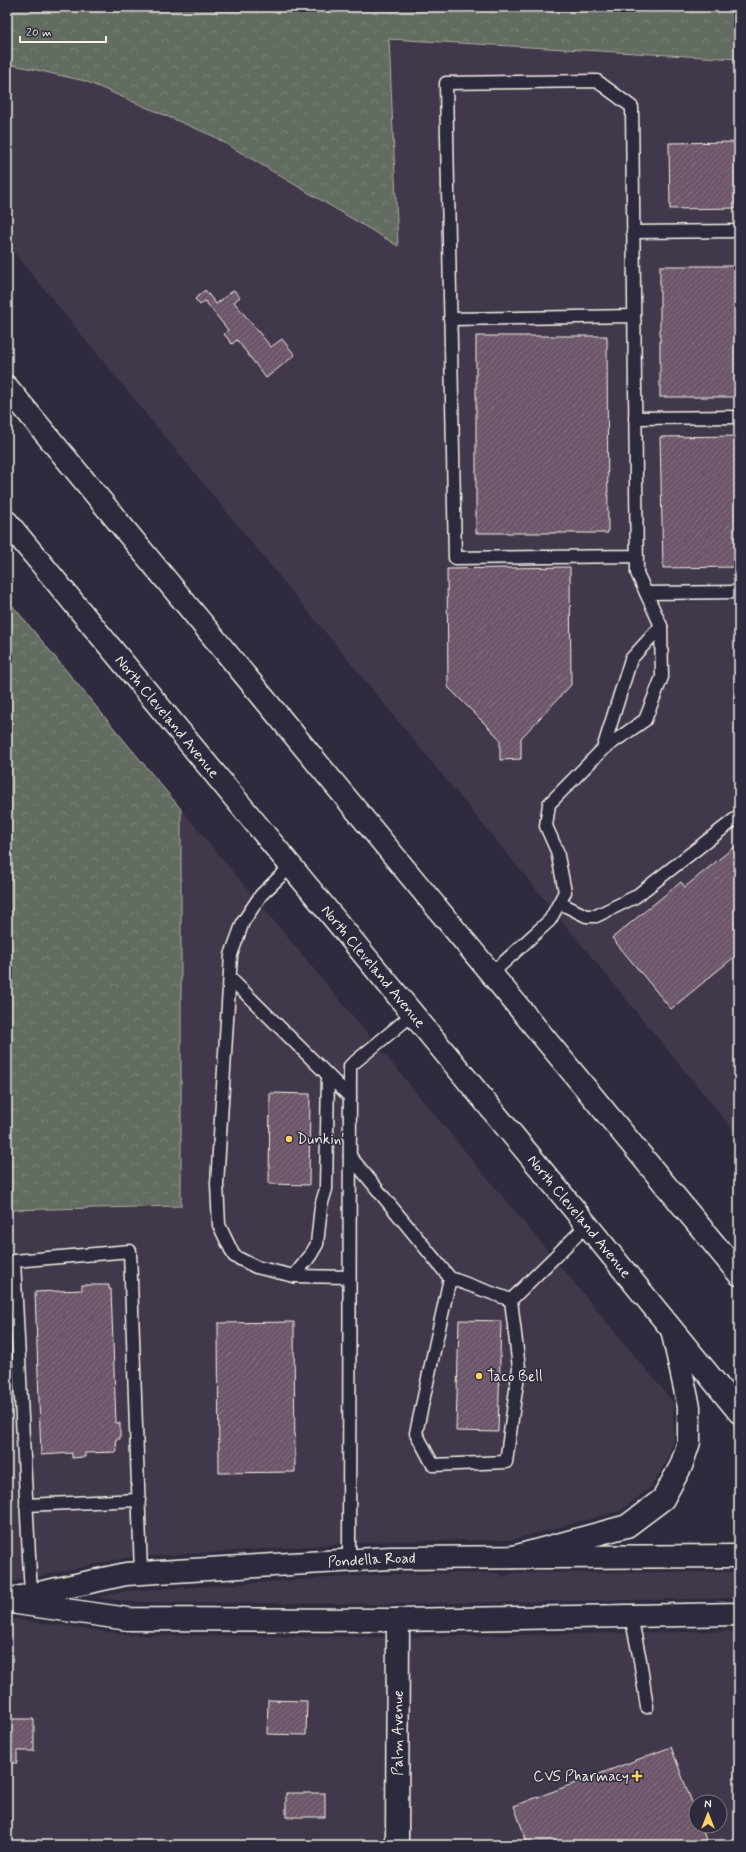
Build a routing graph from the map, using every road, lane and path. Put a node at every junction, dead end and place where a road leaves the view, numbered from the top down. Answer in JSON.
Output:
{"nodes":[{"id":1,"x":739,"y":231,"type":"edge"},
{"id":2,"x":633,"y":232,"type":"junction"},
{"id":3,"x":634,"y":316,"type":"junction"},
{"id":4,"x":450,"y":319,"type":"junction"},
{"id":5,"x":7,"y":387,"type":"edge"},
{"id":6,"x":739,"y":417,"type":"edge"},
{"id":7,"x":635,"y":418,"type":"junction"},
{"id":8,"x":7,"y":522,"type":"edge"},
{"id":9,"x":637,"y":556,"type":"junction"},
{"id":10,"x":739,"y":592,"type":"edge"},
{"id":11,"x":646,"y":593,"type":"junction"},
{"id":12,"x":661,"y":626,"type":"junction"},
{"id":13,"x":604,"y":749,"type":"junction"},
{"id":14,"x":739,"y":816,"type":"edge"},
{"id":15,"x":291,"y":866,"type":"junction"},
{"id":16,"x":560,"y":902,"type":"junction"},
{"id":17,"x":491,"y":974,"type":"junction"},
{"id":18,"x":230,"y":978,"type":"junction"},
{"id":19,"x":413,"y":1014,"type":"junction"},
{"id":20,"x":328,"y":1076,"type":"junction"},
{"id":21,"x":350,"y":1097,"type":"junction"},
{"id":22,"x":350,"y":1156,"type":"junction"},
{"id":23,"x":587,"y":1225,"type":"junction"},
{"id":24,"x":739,"y":1274,"type":"edge"},
{"id":25,"x":294,"y":1276,"type":"junction"},
{"id":26,"x":349,"y":1277,"type":"junction"},
{"id":27,"x":450,"y":1278,"type":"junction"},
{"id":28,"x":511,"y":1300,"type":"junction"},
{"id":29,"x":672,"y":1328,"type":"junction"},
{"id":30,"x":739,"y":1412,"type":"edge"},
{"id":31,"x":138,"y":1500,"type":"junction"},
{"id":32,"x":26,"y":1505,"type":"junction"},
{"id":33,"x":739,"y":1556,"type":"edge"},
{"id":34,"x":513,"y":1557,"type":"junction"},
{"id":35,"x":349,"y":1560,"type":"junction"},
{"id":36,"x":141,"y":1574,"type":"junction"},
{"id":37,"x":31,"y":1595,"type":"junction"},
{"id":38,"x":7,"y":1601,"type":"edge"},
{"id":39,"x":739,"y":1614,"type":"edge"},
{"id":40,"x":631,"y":1616,"type":"junction"},
{"id":41,"x":398,"y":1620,"type":"junction"},
{"id":42,"x":647,"y":1707,"type":"dead end"},
{"id":43,"x":398,"y":1845,"type":"edge"}],
"edges":[{"from":1,"to":2,"type":"lane"},
{"from":2,"to":3,"type":"lane"},
{"from":2,"to":4,"type":"lane"},
{"from":3,"to":4,"type":"lane"},
{"from":3,"to":7,"type":"lane"},
{"from":4,"to":9,"type":"lane"},
{"from":5,"to":17,"type":"main road"},
{"from":6,"to":7,"type":"lane"},
{"from":7,"to":9,"type":"lane"},
{"from":8,"to":15,"type":"main road","name":"North Cleveland Avenue"},
{"from":9,"to":11,"type":"lane"},
{"from":10,"to":11,"type":"lane"},
{"from":11,"to":12,"type":"lane"},
{"from":12,"to":13,"type":"lane"},
{"from":12,"to":13,"type":"lane"},
{"from":13,"to":16,"type":"lane"},
{"from":14,"to":16,"type":"lane"},
{"from":15,"to":18,"type":"lane"},
{"from":15,"to":19,"type":"main road","name":"North Cleveland Avenue"},
{"from":16,"to":17,"type":"lane"},
{"from":17,"to":24,"type":"main road"},
{"from":18,"to":20,"type":"lane"},
{"from":18,"to":25,"type":"lane"},
{"from":19,"to":21,"type":"lane"},
{"from":19,"to":23,"type":"main road","name":"North Cleveland Avenue"},
{"from":20,"to":21,"type":"lane"},
{"from":20,"to":25,"type":"lane"},
{"from":21,"to":22,"type":"lane"},
{"from":22,"to":26,"type":"lane"},
{"from":22,"to":27,"type":"lane"},
{"from":23,"to":28,"type":"lane"},
{"from":23,"to":29,"type":"main road","name":"North Cleveland Avenue"},
{"from":25,"to":26,"type":"lane"},
{"from":26,"to":35,"type":"lane"},
{"from":27,"to":28,"type":"lane"},
{"from":27,"to":28,"type":"lane"},
{"from":29,"to":30,"type":"main road","name":"North Cleveland Avenue"},
{"from":29,"to":34,"type":"main road"},
{"from":31,"to":32,"type":"lane"},
{"from":31,"to":32,"type":"lane"},
{"from":31,"to":36,"type":"lane"},
{"from":32,"to":37,"type":"lane"},
{"from":33,"to":34,"type":"main road","name":"Pondella Road"},
{"from":34,"to":35,"type":"main road","name":"Pondella Road"},
{"from":35,"to":36,"type":"main road","name":"Pondella Road"},
{"from":36,"to":37,"type":"main road","name":"Pondella Road"},
{"from":37,"to":38,"type":"main road","name":"Pondella Road"},
{"from":38,"to":41,"type":"main road","name":"Pondella Road"},
{"from":39,"to":40,"type":"main road","name":"Pondella Road"},
{"from":40,"to":41,"type":"main road","name":"Pondella Road"},
{"from":40,"to":42,"type":"lane"},
{"from":41,"to":43,"type":"main road","name":"Palm Avenue"}]}
